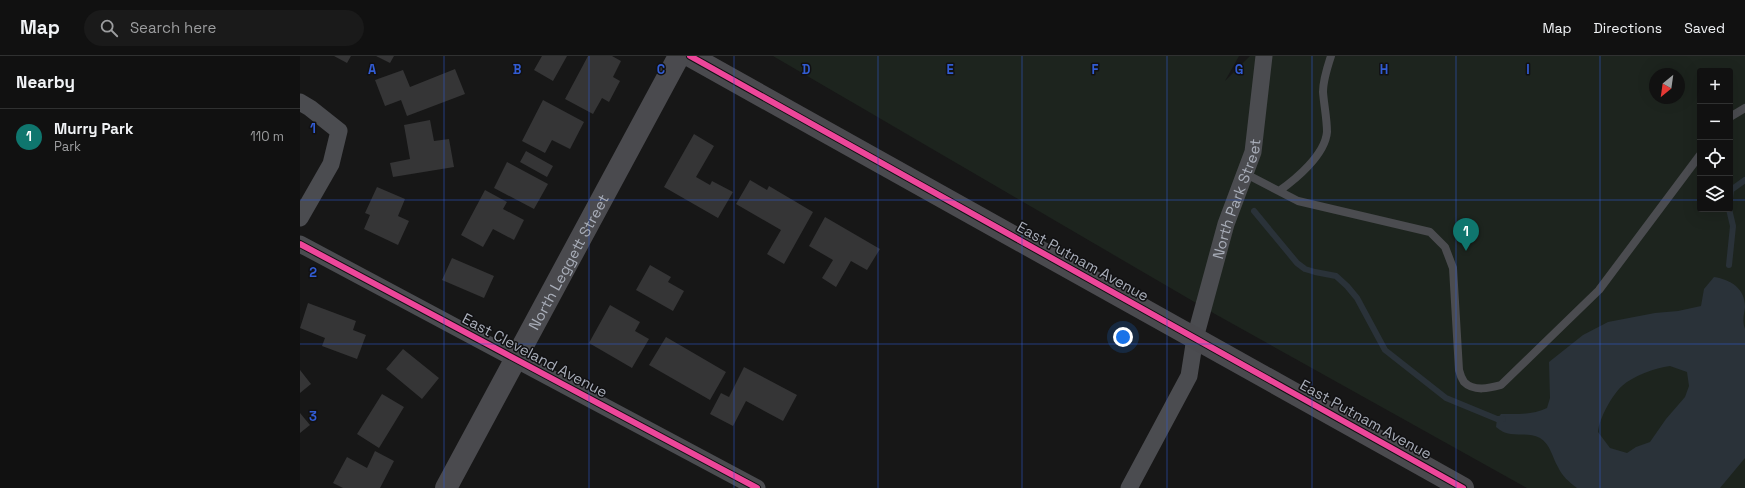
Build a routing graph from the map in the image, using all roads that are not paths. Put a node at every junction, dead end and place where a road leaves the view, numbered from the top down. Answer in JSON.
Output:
{"nodes":[{"id":1,"x":679,"y":56,"type":"edge"},
{"id":2,"x":690,"y":56,"type":"edge"},
{"id":3,"x":1264,"y":56,"type":"edge"},
{"id":4,"x":1331,"y":56,"type":"edge"},
{"id":5,"x":300,"y":102,"type":"edge"},
{"id":6,"x":1745,"y":108,"type":"edge"},
{"id":7,"x":1733,"y":115,"type":"edge"},
{"id":8,"x":1697,"y":159,"type":"edge"},
{"id":9,"x":1246,"y":174,"type":"junction"},
{"id":10,"x":1280,"y":191,"type":"junction"},
{"id":11,"x":300,"y":218,"type":"edge"},
{"id":12,"x":300,"y":244,"type":"edge"},
{"id":13,"x":1195,"y":338,"type":"junction"},
{"id":14,"x":516,"y":359,"type":"junction"},
{"id":15,"x":446,"y":488,"type":"edge"},
{"id":16,"x":757,"y":488,"type":"edge"},
{"id":17,"x":1129,"y":488,"type":"edge"},
{"id":18,"x":1463,"y":488,"type":"edge"}],
"edges":[{"from":1,"to":14,"type":"street","name":"North Leggett Street"},
{"from":2,"to":13,"type":"street","name":"East Putnam Avenue"},
{"from":3,"to":9,"type":"street","name":"North Park Street"},
{"from":4,"to":10,"type":"lane"},
{"from":5,"to":11,"type":"street"},
{"from":6,"to":7,"type":"lane"},
{"from":8,"to":10,"type":"lane"},
{"from":9,"to":10,"type":"lane"},
{"from":9,"to":13,"type":"street","name":"North Park Street"},
{"from":12,"to":14,"type":"street","name":"East Cleveland Avenue"},
{"from":13,"to":17,"type":"street","name":"North Park Street"},
{"from":13,"to":18,"type":"street","name":"East Putnam Avenue"},
{"from":14,"to":15,"type":"street","name":"North Leggett Street"},
{"from":14,"to":16,"type":"street","name":"East Cleveland Avenue"}]}
